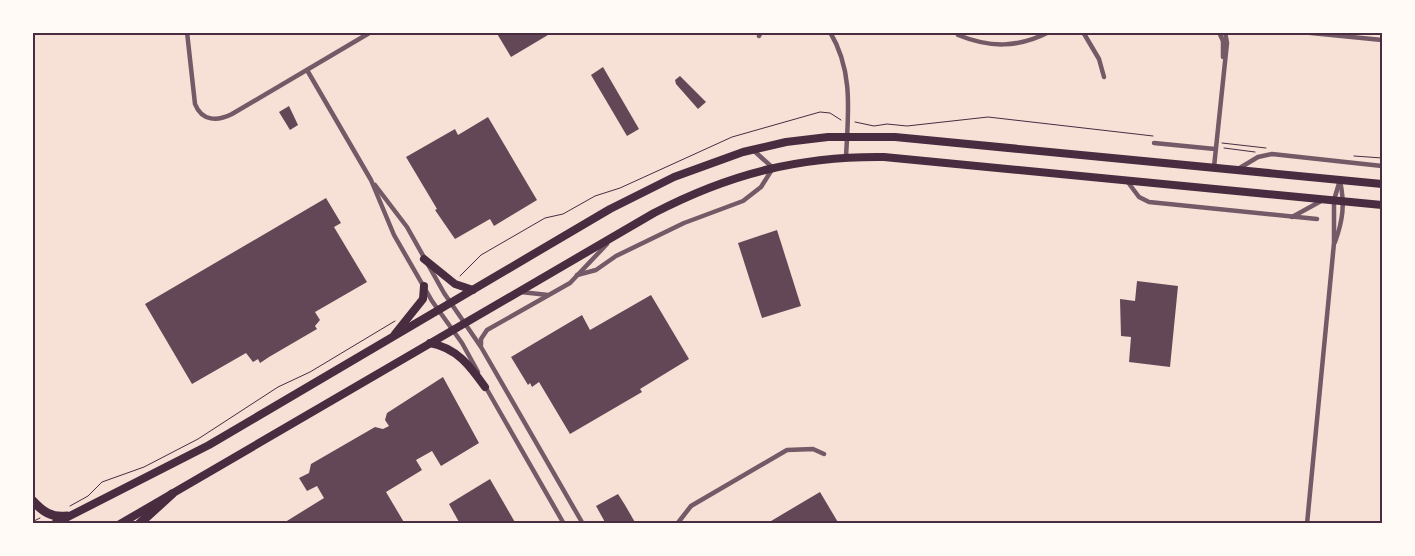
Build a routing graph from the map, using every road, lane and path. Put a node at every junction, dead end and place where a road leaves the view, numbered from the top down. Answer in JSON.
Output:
{"nodes":[{"id":1,"x":188,"y":32,"type":"edge"},
{"id":2,"x":371,"y":32,"type":"edge"},
{"id":3,"x":830,"y":32,"type":"edge"},
{"id":4,"x":1049,"y":32,"type":"edge"},
{"id":5,"x":1083,"y":32,"type":"edge"},
{"id":6,"x":1219,"y":32,"type":"edge"},
{"id":7,"x":1225,"y":32,"type":"edge"},
{"id":8,"x":1301,"y":32,"type":"edge"},
{"id":9,"x":958,"y":35,"type":"dead end"},
{"id":10,"x":1382,"y":40,"type":"edge"},
{"id":11,"x":1223,"y":66,"type":"junction"},
{"id":12,"x":307,"y":70,"type":"junction"},
{"id":13,"x":1104,"y":77,"type":"dead end"},
{"id":14,"x":840,"y":120,"type":"dead end"},
{"id":15,"x":857,"y":123,"type":"dead end"},
{"id":16,"x":847,"y":136,"type":"junction"},
{"id":17,"x":1155,"y":144,"type":"joint"},
{"id":18,"x":1216,"y":148,"type":"junction"},
{"id":19,"x":752,"y":149,"type":"junction"},
{"id":20,"x":1267,"y":155,"type":"junction"},
{"id":21,"x":846,"y":157,"type":"junction"},
{"id":22,"x":1382,"y":166,"type":"edge"},
{"id":23,"x":772,"y":168,"type":"junction"},
{"id":24,"x":1214,"y":168,"type":"junction"},
{"id":25,"x":1236,"y":170,"type":"junction"},
{"id":26,"x":371,"y":180,"type":"junction"},
{"id":27,"x":1126,"y":180,"type":"junction"},
{"id":28,"x":1340,"y":180,"type":"junction"},
{"id":29,"x":1382,"y":184,"type":"edge"},
{"id":30,"x":1324,"y":199,"type":"junction"},
{"id":31,"x":1334,"y":200,"type":"junction"},
{"id":32,"x":1344,"y":201,"type":"junction"},
{"id":33,"x":1382,"y":205,"type":"edge"},
{"id":34,"x":1292,"y":217,"type":"junction"},
{"id":35,"x":1317,"y":219,"type":"dead end"},
{"id":36,"x":616,"y":234,"type":"junction"},
{"id":37,"x":1334,"y":243,"type":"junction"},
{"id":38,"x":424,"y":259,"type":"junction"},
{"id":39,"x":577,"y":275,"type":"junction"},
{"id":40,"x":458,"y":279,"type":"dead end"},
{"id":41,"x":424,"y":286,"type":"junction"},
{"id":42,"x":473,"y":290,"type":"junction"},
{"id":43,"x":517,"y":291,"type":"junction"},
{"id":44,"x":549,"y":295,"type":"junction"},
{"id":45,"x":451,"y":303,"type":"junction"},
{"id":46,"x":439,"y":310,"type":"junction"},
{"id":47,"x":400,"y":317,"type":"dead end"},
{"id":48,"x":464,"y":323,"type":"junction"},
{"id":49,"x":452,"y":330,"type":"junction"},
{"id":50,"x":390,"y":339,"type":"junction"},
{"id":51,"x":430,"y":343,"type":"junction"},
{"id":52,"x":481,"y":347,"type":"junction"},
{"id":53,"x":485,"y":387,"type":"junction"},
{"id":54,"x":824,"y":454,"type":"dead end"},
{"id":55,"x":172,"y":494,"type":"junction"},
{"id":56,"x":32,"y":500,"type":"edge"},
{"id":57,"x":67,"y":512,"type":"junction"},
{"id":58,"x":54,"y":524,"type":"edge"},
{"id":59,"x":120,"y":524,"type":"edge"},
{"id":60,"x":139,"y":524,"type":"edge"},
{"id":61,"x":564,"y":524,"type":"edge"},
{"id":62,"x":583,"y":524,"type":"edge"},
{"id":63,"x":677,"y":524,"type":"edge"},
{"id":64,"x":1307,"y":524,"type":"edge"}],
"edges":[{"from":1,"to":12,"type":"street"},
{"from":2,"to":12,"type":"street"},
{"from":3,"to":16,"type":"street"},
{"from":4,"to":9,"type":"street"},
{"from":5,"to":13,"type":"street"},
{"from":6,"to":11,"type":"street"},
{"from":7,"to":11,"type":"street"},
{"from":8,"to":10,"type":"street"},
{"from":11,"to":18,"type":"street"},
{"from":12,"to":26,"type":"street"},
{"from":14,"to":40,"type":"path"},
{"from":15,"to":17,"type":"path"},
{"from":16,"to":19,"type":"main road"},
{"from":16,"to":21,"type":"street"},
{"from":16,"to":24,"type":"main road"},
{"from":17,"to":18,"type":"street"},
{"from":18,"to":20,"type":"path"},
{"from":18,"to":24,"type":"street"},
{"from":19,"to":23,"type":"street"},
{"from":19,"to":42,"type":"main road"},
{"from":20,"to":22,"type":"street"},
{"from":20,"to":25,"type":"street"},
{"from":21,"to":23,"type":"main road"},
{"from":21,"to":27,"type":"main road"},
{"from":23,"to":36,"type":"main road"},
{"from":23,"to":39,"type":"street"},
{"from":24,"to":25,"type":"main road"},
{"from":25,"to":28,"type":"main road"},
{"from":26,"to":38,"type":"street"},
{"from":26,"to":41,"type":"street"},
{"from":27,"to":30,"type":"main road"},
{"from":27,"to":34,"type":"street"},
{"from":28,"to":29,"type":"main road"},
{"from":28,"to":31,"type":"street"},
{"from":28,"to":32,"type":"street"},
{"from":30,"to":31,"type":"main road"},
{"from":30,"to":34,"type":"street"},
{"from":31,"to":32,"type":"main road"},
{"from":31,"to":37,"type":"street"},
{"from":32,"to":33,"type":"main road"},
{"from":32,"to":37,"type":"street"},
{"from":34,"to":35,"type":"street"},
{"from":36,"to":39,"type":"street"},
{"from":36,"to":43,"type":"main road"},
{"from":37,"to":64,"type":"street"},
{"from":38,"to":42,"type":"main road"},
{"from":38,"to":45,"type":"street"},
{"from":39,"to":44,"type":"street"},
{"from":41,"to":46,"type":"street"},
{"from":41,"to":50,"type":"main road"},
{"from":42,"to":45,"type":"main road"},
{"from":43,"to":44,"type":"street"},
{"from":43,"to":48,"type":"main road"},
{"from":44,"to":52,"type":"street"},
{"from":45,"to":46,"type":"main road"},
{"from":45,"to":48,"type":"street"},
{"from":46,"to":49,"type":"street"},
{"from":46,"to":50,"type":"main road"},
{"from":47,"to":57,"type":"path"},
{"from":48,"to":49,"type":"main road"},
{"from":48,"to":52,"type":"street"},
{"from":49,"to":51,"type":"main road"},
{"from":49,"to":53,"type":"street"},
{"from":50,"to":57,"type":"main road"},
{"from":51,"to":53,"type":"main road"},
{"from":51,"to":55,"type":"main road"},
{"from":52,"to":62,"type":"street"},
{"from":53,"to":61,"type":"street"},
{"from":54,"to":63,"type":"street"},
{"from":55,"to":59,"type":"main road"},
{"from":55,"to":60,"type":"highway"},
{"from":56,"to":57,"type":"highway"},
{"from":57,"to":58,"type":"main road"}]}
